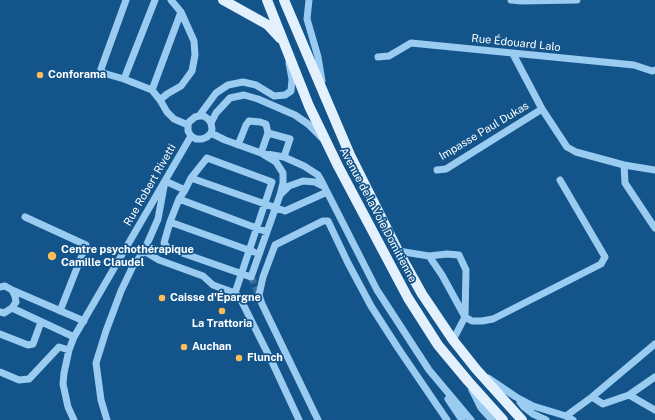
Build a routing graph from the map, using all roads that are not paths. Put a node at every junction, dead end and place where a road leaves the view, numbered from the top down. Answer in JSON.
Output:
{"nodes":[{"id":1,"x":126,"y":0,"type":"edge"},
{"id":2,"x":155,"y":0,"type":"edge"},
{"id":3,"x":171,"y":0,"type":"edge"},
{"id":4,"x":223,"y":0,"type":"edge"},
{"id":5,"x":267,"y":0,"type":"edge"},
{"id":6,"x":284,"y":0,"type":"edge"},
{"id":7,"x":309,"y":0,"type":"edge"},
{"id":8,"x":511,"y":0,"type":"edge"},
{"id":9,"x":577,"y":0,"type":"edge"},
{"id":10,"x":180,"y":12,"type":"junction"},
{"id":11,"x":285,"y":46,"type":"junction"},
{"id":12,"x":513,"y":54,"type":"junction"},
{"id":13,"x":378,"y":57,"type":"dead end"},
{"id":14,"x":654,"y":73,"type":"edge"},
{"id":15,"x":124,"y":79,"type":"junction"},
{"id":16,"x":323,"y":89,"type":"junction"},
{"id":17,"x":152,"y":90,"type":"junction"},
{"id":18,"x":160,"y":100,"type":"junction"},
{"id":19,"x":542,"y":109,"type":"junction"},
{"id":20,"x":199,"y":116,"type":"junction"},
{"id":21,"x":211,"y":123,"type":"junction"},
{"id":22,"x":188,"y":125,"type":"junction"},
{"id":23,"x":210,"y":133,"type":"junction"},
{"id":24,"x":268,"y":133,"type":"junction"},
{"id":25,"x":191,"y":136,"type":"junction"},
{"id":26,"x":238,"y":145,"type":"junction"},
{"id":27,"x":261,"y":153,"type":"junction"},
{"id":28,"x":284,"y":157,"type":"junction"},
{"id":29,"x":624,"y":165,"type":"junction"},
{"id":30,"x":338,"y":166,"type":"junction"},
{"id":31,"x":437,"y":170,"type":"dead end"},
{"id":32,"x":655,"y":170,"type":"edge"},
{"id":33,"x":191,"y":178,"type":"junction"},
{"id":34,"x":560,"y":180,"type":"dead end"},
{"id":35,"x":165,"y":181,"type":"junction"},
{"id":36,"x":325,"y":189,"type":"junction"},
{"id":37,"x":185,"y":190,"type":"junction"},
{"id":38,"x":280,"y":195,"type":"junction"},
{"id":39,"x":180,"y":199,"type":"junction"},
{"id":40,"x":265,"y":204,"type":"junction"},
{"id":41,"x":276,"y":208,"type":"junction"},
{"id":42,"x":25,"y":217,"type":"dead end"},
{"id":43,"x":170,"y":222,"type":"junction"},
{"id":44,"x":257,"y":227,"type":"junction"},
{"id":45,"x":655,"y":228,"type":"edge"},
{"id":46,"x":267,"y":232,"type":"junction"},
{"id":47,"x":250,"y":250,"type":"junction"},
{"id":48,"x":144,"y":251,"type":"junction"},
{"id":49,"x":398,"y":251,"type":"junction"},
{"id":50,"x":259,"y":254,"type":"junction"},
{"id":51,"x":429,"y":256,"type":"junction"},
{"id":52,"x":242,"y":274,"type":"junction"},
{"id":53,"x":0,"y":287,"type":"edge"},
{"id":54,"x":12,"y":290,"type":"junction"},
{"id":55,"x":236,"y":293,"type":"junction"},
{"id":56,"x":12,"y":308,"type":"junction"},
{"id":57,"x":60,"y":311,"type":"junction"},
{"id":58,"x":0,"y":312,"type":"edge"},
{"id":59,"x":465,"y":317,"type":"junction"},
{"id":60,"x":84,"y":321,"type":"junction"},
{"id":61,"x":41,"y":322,"type":"junction"},
{"id":62,"x":0,"y":334,"type":"edge"},
{"id":63,"x":74,"y":337,"type":"junction"},
{"id":64,"x":453,"y":340,"type":"junction"},
{"id":65,"x":655,"y":344,"type":"edge"},
{"id":66,"x":69,"y":350,"type":"junction"},
{"id":67,"x":429,"y":370,"type":"junction"},
{"id":68,"x":476,"y":370,"type":"junction"},
{"id":69,"x":0,"y":372,"type":"edge"},
{"id":70,"x":655,"y":377,"type":"edge"},
{"id":71,"x":468,"y":381,"type":"junction"},
{"id":72,"x":629,"y":395,"type":"junction"},
{"id":73,"x":516,"y":397,"type":"junction"},
{"id":74,"x":592,"y":397,"type":"junction"},
{"id":75,"x":655,"y":410,"type":"edge"},
{"id":76,"x":566,"y":416,"type":"junction"},
{"id":77,"x":74,"y":420,"type":"edge"},
{"id":78,"x":106,"y":420,"type":"edge"},
{"id":79,"x":299,"y":420,"type":"edge"},
{"id":80,"x":318,"y":420,"type":"edge"},
{"id":81,"x":447,"y":420,"type":"edge"},
{"id":82,"x":462,"y":420,"type":"edge"},
{"id":83,"x":471,"y":420,"type":"edge"},
{"id":84,"x":492,"y":420,"type":"edge"},
{"id":85,"x":503,"y":420,"type":"edge"},
{"id":86,"x":522,"y":420,"type":"edge"},
{"id":87,"x":546,"y":420,"type":"edge"},
{"id":88,"x":573,"y":420,"type":"edge"}],
"edges":[{"from":1,"to":15,"type":"street"},
{"from":2,"to":15,"type":"street"},
{"from":3,"to":10,"type":"street"},
{"from":4,"to":11,"type":"main road"},
{"from":5,"to":11,"type":"main road","name":"Avenue de la Voie Domitienne"},
{"from":6,"to":16,"type":"main road","name":"Avenue de la Voie Domitienne"},
{"from":7,"to":16,"type":"street","name":"Avenue de la Voie Domitienne"},
{"from":8,"to":9,"type":"street"},
{"from":10,"to":17,"type":"street"},
{"from":10,"to":18,"type":"street"},
{"from":11,"to":20,"type":"street"},
{"from":11,"to":30,"type":"main road","name":"Avenue de la Voie Domitienne"},
{"from":12,"to":13,"type":"street","name":"Rue Édouard Lalo"},
{"from":12,"to":14,"type":"street","name":"Rue Édouard Lalo"},
{"from":12,"to":19,"type":"street"},
{"from":15,"to":17,"type":"street"},
{"from":16,"to":49,"type":"main road","name":"Avenue de la Voie Domitienne"},
{"from":17,"to":18,"type":"street"},
{"from":18,"to":22,"type":"street"},
{"from":19,"to":29,"type":"street"},
{"from":19,"to":31,"type":"street","name":"Impasse Paul Dukas"},
{"from":20,"to":21,"type":"street"},
{"from":20,"to":22,"type":"street"},
{"from":21,"to":23,"type":"street"},
{"from":21,"to":30,"type":"street"},
{"from":22,"to":25,"type":"street"},
{"from":23,"to":25,"type":"street"},
{"from":23,"to":26,"type":"street"},
{"from":24,"to":26,"type":"street"},
{"from":24,"to":27,"type":"street"},
{"from":24,"to":28,"type":"street"},
{"from":25,"to":35,"type":"street","name":"Rue Robert Rivetti"},
{"from":26,"to":27,"type":"street"},
{"from":27,"to":28,"type":"street"},
{"from":27,"to":38,"type":"street"},
{"from":28,"to":36,"type":"street"},
{"from":29,"to":32,"type":"street"},
{"from":29,"to":45,"type":"street"},
{"from":30,"to":71,"type":"main road","name":"Avenue de la Voie Domitienne"},
{"from":33,"to":37,"type":"street"},
{"from":33,"to":40,"type":"street"},
{"from":33,"to":40,"type":"street"},
{"from":34,"to":59,"type":"street"},
{"from":35,"to":37,"type":"street"},
{"from":35,"to":48,"type":"street"},
{"from":35,"to":60,"type":"street","name":"Rue Robert Rivetti"},
{"from":36,"to":38,"type":"street"},
{"from":36,"to":41,"type":"street"},
{"from":36,"to":67,"type":"street"},
{"from":37,"to":39,"type":"street"},
{"from":38,"to":41,"type":"street"},
{"from":39,"to":43,"type":"street"},
{"from":39,"to":44,"type":"street"},
{"from":40,"to":41,"type":"street"},
{"from":40,"to":44,"type":"street"},
{"from":41,"to":46,"type":"street"},
{"from":42,"to":57,"type":"street"},
{"from":43,"to":47,"type":"street"},
{"from":43,"to":52,"type":"street"},
{"from":44,"to":46,"type":"street"},
{"from":44,"to":47,"type":"street"},
{"from":46,"to":50,"type":"street"},
{"from":47,"to":50,"type":"street"},
{"from":47,"to":52,"type":"street"},
{"from":48,"to":55,"type":"street"},
{"from":48,"to":78,"type":"street"},
{"from":49,"to":51,"type":"street"},
{"from":49,"to":64,"type":"main road","name":"Avenue de la Voie Domitienne"},
{"from":50,"to":52,"type":"street"},
{"from":51,"to":59,"type":"street"},
{"from":51,"to":59,"type":"street"},
{"from":52,"to":55,"type":"street"},
{"from":53,"to":54,"type":"street"},
{"from":54,"to":56,"type":"street"},
{"from":54,"to":57,"type":"street"},
{"from":55,"to":79,"type":"street"},
{"from":56,"to":58,"type":"street"},
{"from":56,"to":61,"type":"street"},
{"from":57,"to":60,"type":"street"},
{"from":59,"to":64,"type":"street"},
{"from":60,"to":63,"type":"street","name":"Rue Robert Rivetti"},
{"from":61,"to":62,"type":"street"},
{"from":61,"to":63,"type":"street"},
{"from":63,"to":66,"type":"street","name":"Rue Robert Rivetti"},
{"from":64,"to":68,"type":"main road","name":"Avenue de la Voie Domitienne"},
{"from":65,"to":74,"type":"street"},
{"from":66,"to":69,"type":"street"},
{"from":66,"to":77,"type":"street","name":"Rue Robert Rivetti"},
{"from":67,"to":82,"type":"street"},
{"from":67,"to":83,"type":"street"},
{"from":68,"to":73,"type":"street"},
{"from":68,"to":86,"type":"main road","name":"Avenue de la Voie Domitienne"},
{"from":70,"to":72,"type":"street"},
{"from":71,"to":84,"type":"street"},
{"from":71,"to":85,"type":"main road","name":"Avenue de la Voie Domitienne"},
{"from":72,"to":74,"type":"street"},
{"from":72,"to":75,"type":"street"},
{"from":73,"to":76,"type":"street"},
{"from":73,"to":87,"type":"street"},
{"from":74,"to":76,"type":"street"},
{"from":76,"to":88,"type":"street"},
{"from":80,"to":81,"type":"street"}]}
